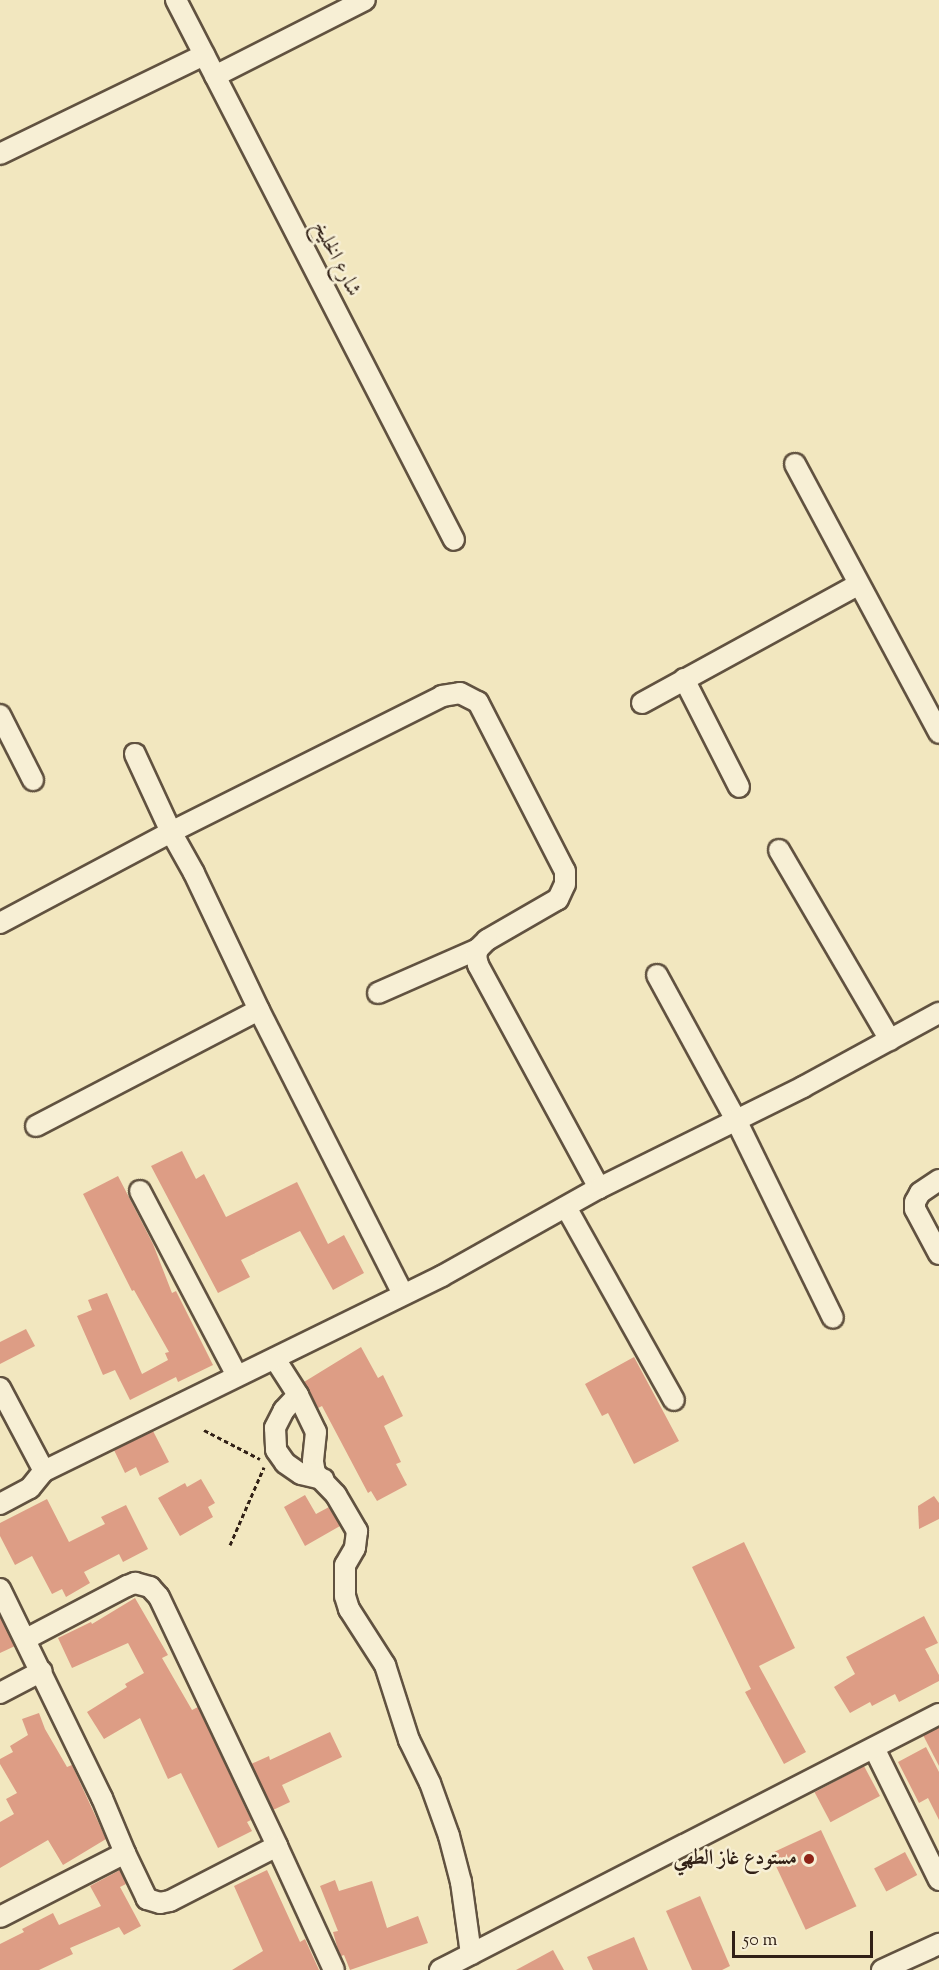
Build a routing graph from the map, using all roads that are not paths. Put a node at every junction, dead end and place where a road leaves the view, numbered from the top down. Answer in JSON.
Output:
{"nodes":[{"id":1,"x":176,"y":0,"type":"edge"},
{"id":2,"x":365,"y":0,"type":"edge"},
{"id":3,"x":204,"y":55,"type":"junction"},
{"id":4,"x":215,"y":76,"type":"junction"},
{"id":5,"x":0,"y":154,"type":"edge"},
{"id":6,"x":795,"y":464,"type":"dead end"},
{"id":7,"x":454,"y":540,"type":"dead end"},
{"id":8,"x":859,"y":584,"type":"junction"},
{"id":9,"x":684,"y":679,"type":"junction"},
{"id":10,"x":642,"y":703,"type":"dead end"},
{"id":11,"x":0,"y":715,"type":"edge"},
{"id":12,"x":939,"y":733,"type":"edge"},
{"id":13,"x":135,"y":754,"type":"dead end"},
{"id":14,"x":33,"y":780,"type":"dead end"},
{"id":15,"x":739,"y":787,"type":"dead end"},
{"id":16,"x":171,"y":832,"type":"junction"},
{"id":17,"x":779,"y":850,"type":"dead end"},
{"id":18,"x":0,"y":923,"type":"edge"},
{"id":19,"x":478,"y":949,"type":"junction"},
{"id":20,"x":657,"y":975,"type":"dead end"},
{"id":21,"x":378,"y":993,"type":"dead end"},
{"id":22,"x":259,"y":1010,"type":"junction"},
{"id":23,"x":939,"y":1013,"type":"edge"},
{"id":24,"x":890,"y":1040,"type":"junction"},
{"id":25,"x":736,"y":1120,"type":"junction"},
{"id":26,"x":36,"y":1126,"type":"dead end"},
{"id":27,"x":939,"y":1180,"type":"edge"},
{"id":28,"x":600,"y":1188,"type":"junction"},
{"id":29,"x":140,"y":1191,"type":"dead end"},
{"id":30,"x":566,"y":1207,"type":"junction"},
{"id":31,"x":939,"y":1254,"type":"edge"},
{"id":32,"x":403,"y":1294,"type":"junction"},
{"id":33,"x":833,"y":1318,"type":"dead end"},
{"id":34,"x":275,"y":1359,"type":"junction"},
{"id":35,"x":236,"y":1374,"type":"junction"},
{"id":36,"x":0,"y":1388,"type":"edge"},
{"id":37,"x":298,"y":1395,"type":"junction"},
{"id":38,"x":674,"y":1400,"type":"dead end"},
{"id":39,"x":44,"y":1471,"type":"junction"},
{"id":40,"x":323,"y":1479,"type":"junction"},
{"id":41,"x":0,"y":1504,"type":"edge"},
{"id":42,"x":0,"y":1589,"type":"edge"},
{"id":43,"x":26,"y":1639,"type":"junction"},
{"id":44,"x":42,"y":1671,"type":"junction"},
{"id":45,"x":0,"y":1693,"type":"edge"},
{"id":46,"x":939,"y":1714,"type":"edge"},
{"id":47,"x":874,"y":1748,"type":"junction"},
{"id":48,"x":277,"y":1846,"type":"junction"},
{"id":49,"x":125,"y":1852,"type":"junction"},
{"id":50,"x":939,"y":1880,"type":"edge"},
{"id":51,"x":0,"y":1917,"type":"edge"},
{"id":52,"x":939,"y":1944,"type":"edge"},
{"id":53,"x":471,"y":1954,"type":"junction"},
{"id":54,"x":334,"y":1970,"type":"edge"},
{"id":55,"x":440,"y":1970,"type":"edge"},
{"id":56,"x":882,"y":1970,"type":"edge"}],
"edges":[{"from":1,"to":3,"type":"street","name":"شارع الخليخ"},
{"from":2,"to":4,"type":"street"},
{"from":3,"to":4,"type":"street","name":"شارع الخليخ"},
{"from":3,"to":5,"type":"street"},
{"from":4,"to":7,"type":"street","name":"شارع الخليخ"},
{"from":6,"to":8,"type":"street"},
{"from":8,"to":9,"type":"street"},
{"from":8,"to":12,"type":"street"},
{"from":9,"to":10,"type":"street"},
{"from":9,"to":15,"type":"street"},
{"from":11,"to":14,"type":"street"},
{"from":13,"to":16,"type":"street"},
{"from":16,"to":18,"type":"street"},
{"from":16,"to":19,"type":"street"},
{"from":16,"to":22,"type":"street"},
{"from":17,"to":24,"type":"street"},
{"from":19,"to":21,"type":"street"},
{"from":19,"to":28,"type":"street"},
{"from":20,"to":25,"type":"street"},
{"from":22,"to":26,"type":"street"},
{"from":22,"to":32,"type":"street"},
{"from":23,"to":24,"type":"street"},
{"from":24,"to":25,"type":"street"},
{"from":25,"to":28,"type":"street"},
{"from":25,"to":33,"type":"street"},
{"from":27,"to":31,"type":"street"},
{"from":28,"to":30,"type":"street"},
{"from":29,"to":35,"type":"street"},
{"from":30,"to":32,"type":"street"},
{"from":30,"to":38,"type":"street"},
{"from":32,"to":34,"type":"street"},
{"from":34,"to":35,"type":"street"},
{"from":34,"to":37,"type":"street"},
{"from":35,"to":39,"type":"street"},
{"from":36,"to":39,"type":"street"},
{"from":37,"to":40,"type":"street"},
{"from":37,"to":40,"type":"street"},
{"from":39,"to":41,"type":"street"},
{"from":40,"to":53,"type":"street"},
{"from":42,"to":43,"type":"street"},
{"from":43,"to":44,"type":"street"},
{"from":43,"to":48,"type":"street"},
{"from":44,"to":45,"type":"street"},
{"from":44,"to":49,"type":"street"},
{"from":46,"to":47,"type":"street"},
{"from":47,"to":50,"type":"street"},
{"from":47,"to":53,"type":"street"},
{"from":48,"to":49,"type":"street"},
{"from":48,"to":54,"type":"street"},
{"from":49,"to":51,"type":"street"},
{"from":52,"to":56,"type":"street"},
{"from":53,"to":55,"type":"street"}]}
